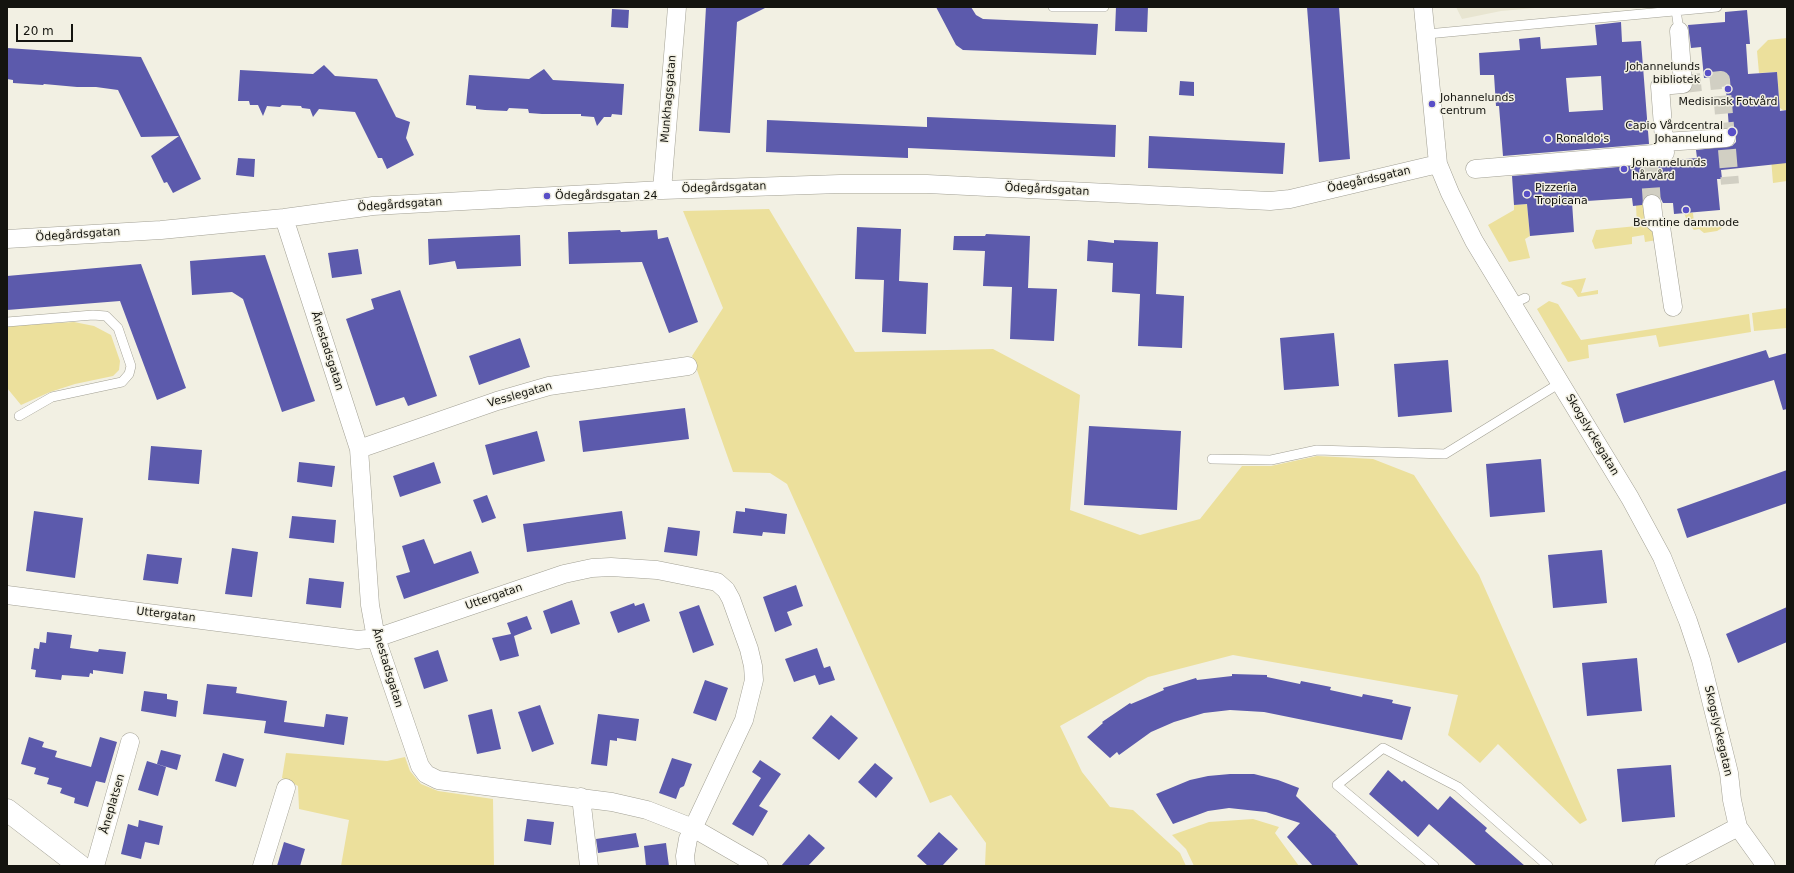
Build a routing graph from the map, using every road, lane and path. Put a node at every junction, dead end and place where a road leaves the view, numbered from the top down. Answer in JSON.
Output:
{"nodes":[{"id":1,"x":677,"y":7,"type":"edge"},
{"id":2,"x":1053,"y":7,"type":"edge"},
{"id":3,"x":1104,"y":7,"type":"edge"},
{"id":4,"x":1423,"y":7,"type":"edge"},
{"id":5,"x":1717,"y":7,"type":"edge"},
{"id":6,"x":1676,"y":10,"type":"junction"},
{"id":7,"x":1679,"y":32,"type":"joint"},
{"id":8,"x":1427,"y":34,"type":"junction"},
{"id":9,"x":1726,"y":138,"type":"dead end"},
{"id":10,"x":1664,"y":142,"type":"junction"},
{"id":11,"x":1438,"y":164,"type":"junction"},
{"id":12,"x":1475,"y":169,"type":"dead end"},
{"id":13,"x":662,"y":190,"type":"junction"},
{"id":14,"x":1652,"y":204,"type":"tunnel mouth"},
{"id":15,"x":284,"y":218,"type":"junction"},
{"id":16,"x":7,"y":239,"type":"edge"},
{"id":17,"x":1673,"y":307,"type":"dead end"},
{"id":18,"x":7,"y":322,"type":"edge"},
{"id":19,"x":688,"y":366,"type":"dead end"},
{"id":20,"x":1560,"y":383,"type":"junction"},
{"id":21,"x":19,"y":416,"type":"dead end"},
{"id":22,"x":359,"y":449,"type":"junction"},
{"id":23,"x":1212,"y":459,"type":"dead end"},
{"id":24,"x":7,"y":595,"type":"edge"},
{"id":25,"x":376,"y":638,"type":"junction"},
{"id":26,"x":130,"y":742,"type":"dead end"},
{"id":27,"x":286,"y":788,"type":"dead end"},
{"id":28,"x":581,"y":797,"type":"junction"},
{"id":29,"x":7,"y":810,"type":"edge"},
{"id":30,"x":1738,"y":827,"type":"junction"},
{"id":31,"x":693,"y":828,"type":"junction"},
{"id":32,"x":80,"y":866,"type":"edge"},
{"id":33,"x":95,"y":866,"type":"edge"},
{"id":34,"x":262,"y":866,"type":"edge"},
{"id":35,"x":589,"y":866,"type":"edge"},
{"id":36,"x":686,"y":866,"type":"edge"},
{"id":37,"x":759,"y":866,"type":"edge"},
{"id":38,"x":1434,"y":866,"type":"edge"},
{"id":39,"x":1548,"y":866,"type":"edge"},
{"id":40,"x":1664,"y":866,"type":"edge"},
{"id":41,"x":1766,"y":866,"type":"edge"}],
"edges":[{"from":1,"to":13,"type":"street","name":"Munkhagsgatan"},
{"from":2,"to":3,"type":"lane"},
{"from":4,"to":8,"type":"street","name":"Skogslyckegatan"},
{"from":5,"to":6,"type":"lane"},
{"from":6,"to":7,"type":"lane"},
{"from":6,"to":8,"type":"lane"},
{"from":7,"to":10,"type":"street"},
{"from":8,"to":11,"type":"street","name":"Skogslyckegatan"},
{"from":9,"to":10,"type":"street"},
{"from":10,"to":12,"type":"street"},
{"from":11,"to":13,"type":"street","name":"Ödegårdsgatan"},
{"from":11,"to":20,"type":"street","name":"Skogslyckegatan"},
{"from":13,"to":15,"type":"street","name":"Ödegårdsgatan"},
{"from":14,"to":17,"type":"street"},
{"from":15,"to":16,"type":"street","name":"Ödegårdsgatan"},
{"from":15,"to":22,"type":"street","name":"Ånestadsgatan"},
{"from":18,"to":21,"type":"lane"},
{"from":19,"to":22,"type":"street","name":"Vesslegatan"},
{"from":20,"to":23,"type":"lane"},
{"from":20,"to":30,"type":"street","name":"Skogslyckegatan"},
{"from":22,"to":25,"type":"street","name":"Ånestadsgatan"},
{"from":24,"to":25,"type":"street","name":"Uttergatan"},
{"from":25,"to":28,"type":"street","name":"Ånestadsgatan"},
{"from":25,"to":31,"type":"street","name":"Uttergatan"},
{"from":26,"to":33,"type":"street","name":"Åneplatsen"},
{"from":27,"to":34,"type":"street"},
{"from":28,"to":31,"type":"street","name":"Ånestadsgatan"},
{"from":28,"to":35,"type":"street"},
{"from":29,"to":32,"type":"street"},
{"from":30,"to":40,"type":"street"},
{"from":30,"to":41,"type":"street","name":"Skogslyckegatan"},
{"from":31,"to":36,"type":"street","name":"Uttergatan"},
{"from":31,"to":37,"type":"street","name":"Ånestadsgatan"},
{"from":38,"to":39,"type":"lane"}]}
